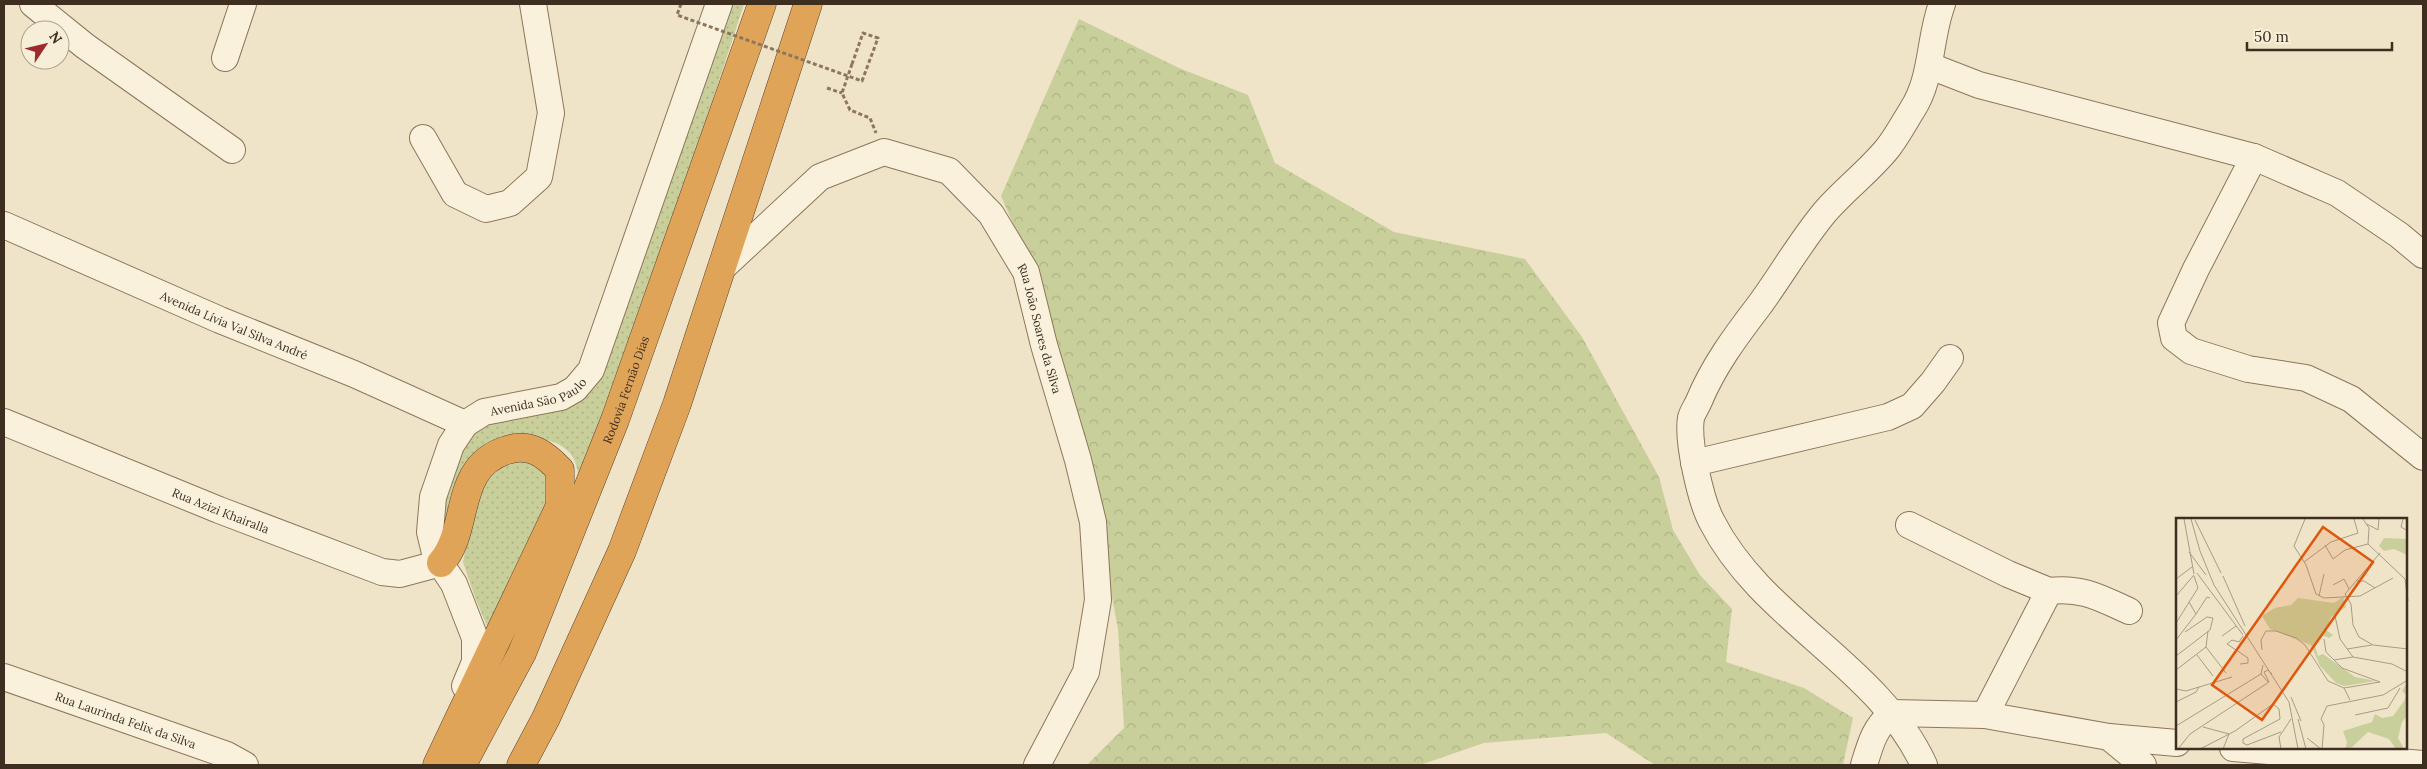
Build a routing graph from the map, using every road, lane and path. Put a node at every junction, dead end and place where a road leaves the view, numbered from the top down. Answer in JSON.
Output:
{"nodes":[{"id":1,"x":33,"y":4,"type":"edge"},
{"id":2,"x":243,"y":4,"type":"edge"},
{"id":3,"x":533,"y":4,"type":"edge"},
{"id":4,"x":681,"y":4,"type":"edge"},
{"id":5,"x":718,"y":4,"type":"edge"},
{"id":6,"x":762,"y":4,"type":"edge"},
{"id":7,"x":808,"y":4,"type":"edge"},
{"id":8,"x":1942,"y":4,"type":"edge"},
{"id":9,"x":225,"y":58,"type":"dead end"},
{"id":10,"x":1930,"y":66,"type":"junction"},
{"id":11,"x":827,"y":88,"type":"dead end"},
{"id":12,"x":842,"y":93,"type":"junction"},
{"id":13,"x":423,"y":138,"type":"dead end"},
{"id":14,"x":232,"y":150,"type":"dead end"},
{"id":15,"x":884,"y":152,"type":"junction"},
{"id":16,"x":2254,"y":157,"type":"junction"},
{"id":17,"x":4,"y":225,"type":"edge"},
{"id":18,"x":2423,"y":255,"type":"edge"},
{"id":19,"x":722,"y":268,"type":"junction"},
{"id":20,"x":1950,"y":358,"type":"dead end"},
{"id":21,"x":4,"y":422,"type":"edge"},
{"id":22,"x":465,"y":424,"type":"junction"},
{"id":23,"x":2423,"y":457,"type":"edge"},
{"id":24,"x":1694,"y":463,"type":"junction"},
{"id":25,"x":1909,"y":525,"type":"dead end"},
{"id":26,"x":441,"y":564,"type":"junction"},
{"id":27,"x":2049,"y":591,"type":"junction"},
{"id":28,"x":2129,"y":611,"type":"dead end"},
{"id":29,"x":4,"y":677,"type":"edge"},
{"id":30,"x":1892,"y":712,"type":"junction"},
{"id":31,"x":1985,"y":715,"type":"junction"},
{"id":32,"x":2109,"y":737,"type":"junction"},
{"id":33,"x":2176,"y":743,"type":"edge"},
{"id":34,"x":2245,"y":749,"type":"edge"},
{"id":35,"x":2423,"y":764,"type":"edge"},
{"id":36,"x":245,"y":765,"type":"edge"},
{"id":37,"x":426,"y":765,"type":"edge"},
{"id":38,"x":437,"y":765,"type":"edge"},
{"id":39,"x":462,"y":765,"type":"edge"},
{"id":40,"x":522,"y":765,"type":"edge"},
{"id":41,"x":1038,"y":765,"type":"edge"},
{"id":42,"x":1864,"y":765,"type":"edge"},
{"id":43,"x":1924,"y":765,"type":"edge"},
{"id":44,"x":2143,"y":765,"type":"edge"}],
"edges":[{"from":1,"to":14,"type":"street"},
{"from":2,"to":9,"type":"street"},
{"from":3,"to":13,"type":"street"},
{"from":4,"to":12,"type":"path","bridge":true},
{"from":5,"to":22,"type":"street","name":"Avenida São Paulo"},
{"from":6,"to":39,"type":"highway","name":"Rodovia Fernão Dias"},
{"from":7,"to":19,"type":"highway"},
{"from":8,"to":10,"type":"street"},
{"from":10,"to":16,"type":"street"},
{"from":10,"to":24,"type":"street"},
{"from":11,"to":12,"type":"path"},
{"from":12,"to":15,"type":"path"},
{"from":15,"to":19,"type":"street"},
{"from":15,"to":41,"type":"street","name":"Rua João Soares da Silva"},
{"from":16,"to":18,"type":"street"},
{"from":16,"to":23,"type":"street"},
{"from":17,"to":22,"type":"street","name":"Avenida Lívia Val Silva André"},
{"from":19,"to":40,"type":"highway"},
{"from":20,"to":24,"type":"street"},
{"from":21,"to":26,"type":"street","name":"Rua Azizi Khairalla"},
{"from":22,"to":26,"type":"street","name":"Avenida São Paulo"},
{"from":24,"to":30,"type":"street"},
{"from":25,"to":27,"type":"street"},
{"from":26,"to":37,"type":"street","name":"Avenida São Paulo"},
{"from":26,"to":38,"type":"highway"},
{"from":27,"to":28,"type":"street"},
{"from":27,"to":31,"type":"street"},
{"from":29,"to":36,"type":"street","name":"Rua Laurinda Felix da Silva"},
{"from":30,"to":31,"type":"street"},
{"from":30,"to":42,"type":"street"},
{"from":30,"to":43,"type":"street"},
{"from":31,"to":32,"type":"street"},
{"from":32,"to":33,"type":"street"},
{"from":32,"to":44,"type":"street"},
{"from":34,"to":35,"type":"street"}]}
